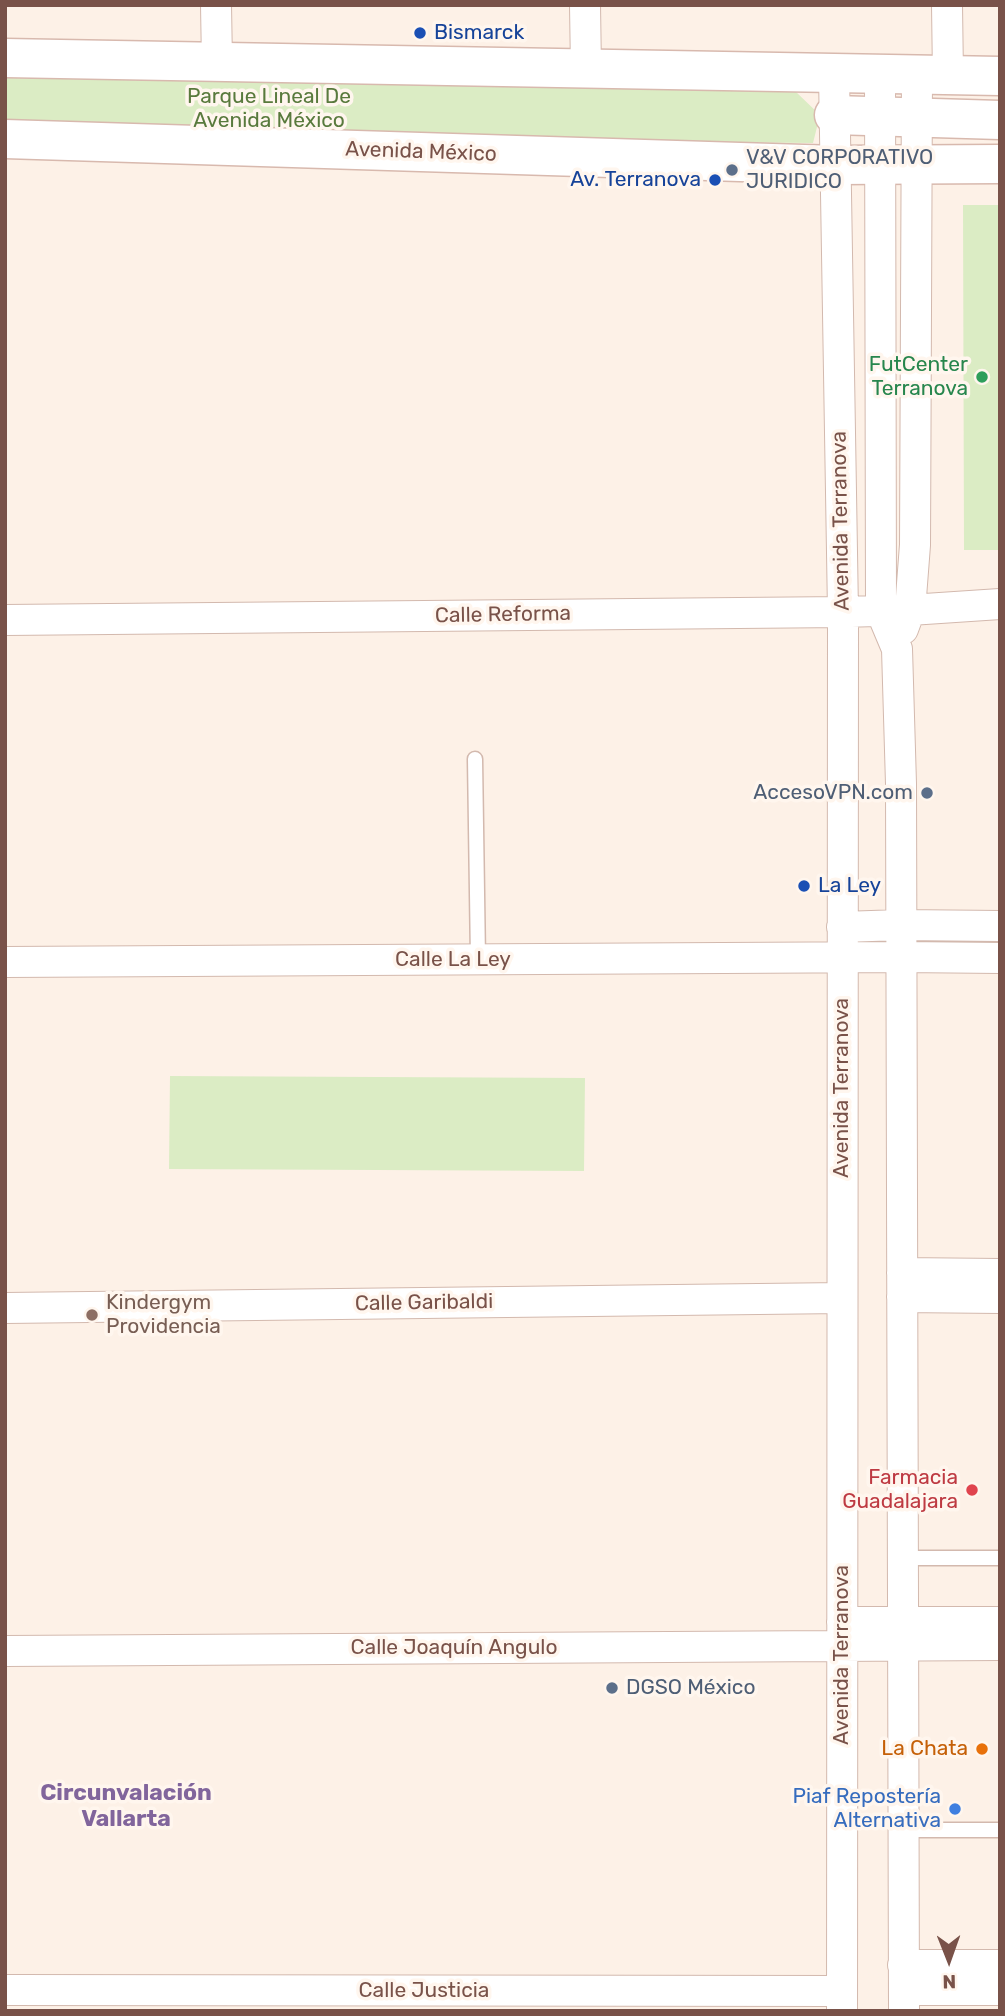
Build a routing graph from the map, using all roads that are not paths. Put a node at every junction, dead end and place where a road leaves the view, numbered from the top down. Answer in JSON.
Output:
{"nodes":[{"id":1,"x":216,"y":5,"type":"edge"},
{"id":2,"x":585,"y":5,"type":"edge"},
{"id":3,"x":947,"y":5,"type":"edge"},
{"id":4,"x":5,"y":58,"type":"edge"},
{"id":5,"x":217,"y":62,"type":"junction"},
{"id":6,"x":586,"y":69,"type":"junction"},
{"id":7,"x":834,"y":74,"type":"junction"},
{"id":8,"x":880,"y":74,"type":"junction"},
{"id":9,"x":933,"y":76,"type":"junction"},
{"id":10,"x":1000,"y":76,"type":"edge"},
{"id":11,"x":834,"y":116,"type":"junction"},
{"id":12,"x":899,"y":118,"type":"junction"},
{"id":13,"x":1000,"y":120,"type":"edge"},
{"id":14,"x":5,"y":139,"type":"edge"},
{"id":15,"x":1000,"y":164,"type":"edge"},
{"id":16,"x":836,"y":165,"type":"junction"},
{"id":17,"x":898,"y":165,"type":"junction"},
{"id":18,"x":1000,"y":604,"type":"edge"},
{"id":19,"x":895,"y":611,"type":"junction"},
{"id":20,"x":843,"y":612,"type":"junction"},
{"id":21,"x":5,"y":620,"type":"edge"},
{"id":22,"x":475,"y":759,"type":"dead end"},
{"id":23,"x":901,"y":925,"type":"junction"},
{"id":24,"x":1000,"y":926,"type":"edge"},
{"id":25,"x":842,"y":927,"type":"junction"},
{"id":26,"x":842,"y":957,"type":"junction"},
{"id":27,"x":902,"y":957,"type":"junction"},
{"id":28,"x":1000,"y":958,"type":"edge"},
{"id":29,"x":478,"y":960,"type":"junction"},
{"id":30,"x":5,"y":962,"type":"edge"},
{"id":31,"x":902,"y":1285,"type":"junction"},
{"id":32,"x":997,"y":1286,"type":"edge"},
{"id":33,"x":842,"y":1298,"type":"junction"},
{"id":34,"x":5,"y":1308,"type":"edge"},
{"id":35,"x":902,"y":1558,"type":"junction"},
{"id":36,"x":1000,"y":1558,"type":"edge"},
{"id":37,"x":1000,"y":1622,"type":"edge"},
{"id":38,"x":842,"y":1634,"type":"junction"},
{"id":39,"x":903,"y":1634,"type":"junction"},
{"id":40,"x":1000,"y":1645,"type":"edge"},
{"id":41,"x":5,"y":1651,"type":"edge"},
{"id":42,"x":903,"y":1830,"type":"junction"},
{"id":43,"x":1000,"y":1830,"type":"edge"},
{"id":44,"x":1000,"y":1965,"type":"edge"},
{"id":45,"x":904,"y":1989,"type":"edge"},
{"id":46,"x":5,"y":1990,"type":"edge"},
{"id":47,"x":1000,"y":1990,"type":"edge"},
{"id":48,"x":842,"y":2001,"type":"edge"}],
"edges":[{"from":1,"to":5,"type":"street"},
{"from":2,"to":6,"type":"street"},
{"from":3,"to":9,"type":"street","name":"Avenida Terranova"},
{"from":4,"to":5,"type":"main road"},
{"from":5,"to":6,"type":"main road"},
{"from":6,"to":7,"type":"main road"},
{"from":7,"to":8,"type":"main road"},
{"from":7,"to":11,"type":"street"},
{"from":8,"to":9,"type":"main road"},
{"from":8,"to":12,"type":"street","name":"Avenida Terranova"},
{"from":9,"to":10,"type":"main road"},
{"from":9,"to":12,"type":"street","name":"Avenida Terranova"},
{"from":11,"to":12,"type":"main road"},
{"from":11,"to":16,"type":"street"},
{"from":12,"to":13,"type":"main road"},
{"from":12,"to":17,"type":"street","name":"Avenida Terranova"},
{"from":14,"to":16,"type":"main road","name":"Avenida México"},
{"from":15,"to":17,"type":"main road","name":"Avenida México"},
{"from":16,"to":17,"type":"main road","name":"Avenida México"},
{"from":16,"to":20,"type":"street","name":"Avenida Terranova"},
{"from":17,"to":19,"type":"street","name":"Avenida Terranova"},
{"from":18,"to":19,"type":"street","name":"Calle Reforma"},
{"from":19,"to":20,"type":"street","name":"Calle Reforma"},
{"from":19,"to":23,"type":"street","name":"Avenida Terranova"},
{"from":20,"to":21,"type":"street","name":"Calle Reforma"},
{"from":20,"to":25,"type":"street","name":"Avenida Terranova"},
{"from":22,"to":29,"type":"lane"},
{"from":23,"to":24,"type":"street"},
{"from":23,"to":25,"type":"street"},
{"from":23,"to":27,"type":"street","name":"Avenida Terranova"},
{"from":25,"to":26,"type":"street","name":"Avenida Terranova"},
{"from":26,"to":27,"type":"street","name":"Calle La Ley"},
{"from":26,"to":29,"type":"street","name":"Calle La Ley"},
{"from":26,"to":33,"type":"street","name":"Avenida Terranova"},
{"from":27,"to":28,"type":"street","name":"Calle La Ley"},
{"from":27,"to":31,"type":"street","name":"Avenida Terranova"},
{"from":29,"to":30,"type":"street","name":"Calle La Ley"},
{"from":31,"to":32,"type":"street"},
{"from":31,"to":35,"type":"street","name":"Avenida Terranova"},
{"from":33,"to":34,"type":"street","name":"Calle Garibaldi"},
{"from":33,"to":38,"type":"street","name":"Avenida Terranova"},
{"from":35,"to":36,"type":"lane"},
{"from":35,"to":39,"type":"street","name":"Avenida Terranova"},
{"from":37,"to":39,"type":"street"},
{"from":38,"to":39,"type":"street","name":"Calle Joaquín Angulo"},
{"from":38,"to":41,"type":"street","name":"Calle Joaquín Angulo"},
{"from":38,"to":48,"type":"street","name":"Avenida Terranova"},
{"from":39,"to":40,"type":"street"},
{"from":39,"to":42,"type":"street","name":"Avenida Terranova"},
{"from":42,"to":43,"type":"lane"},
{"from":42,"to":45,"type":"street","name":"Avenida Terranova"},
{"from":44,"to":45,"type":"street"},
{"from":45,"to":47,"type":"street"},
{"from":46,"to":48,"type":"street","name":"Calle Justicia"}]}
